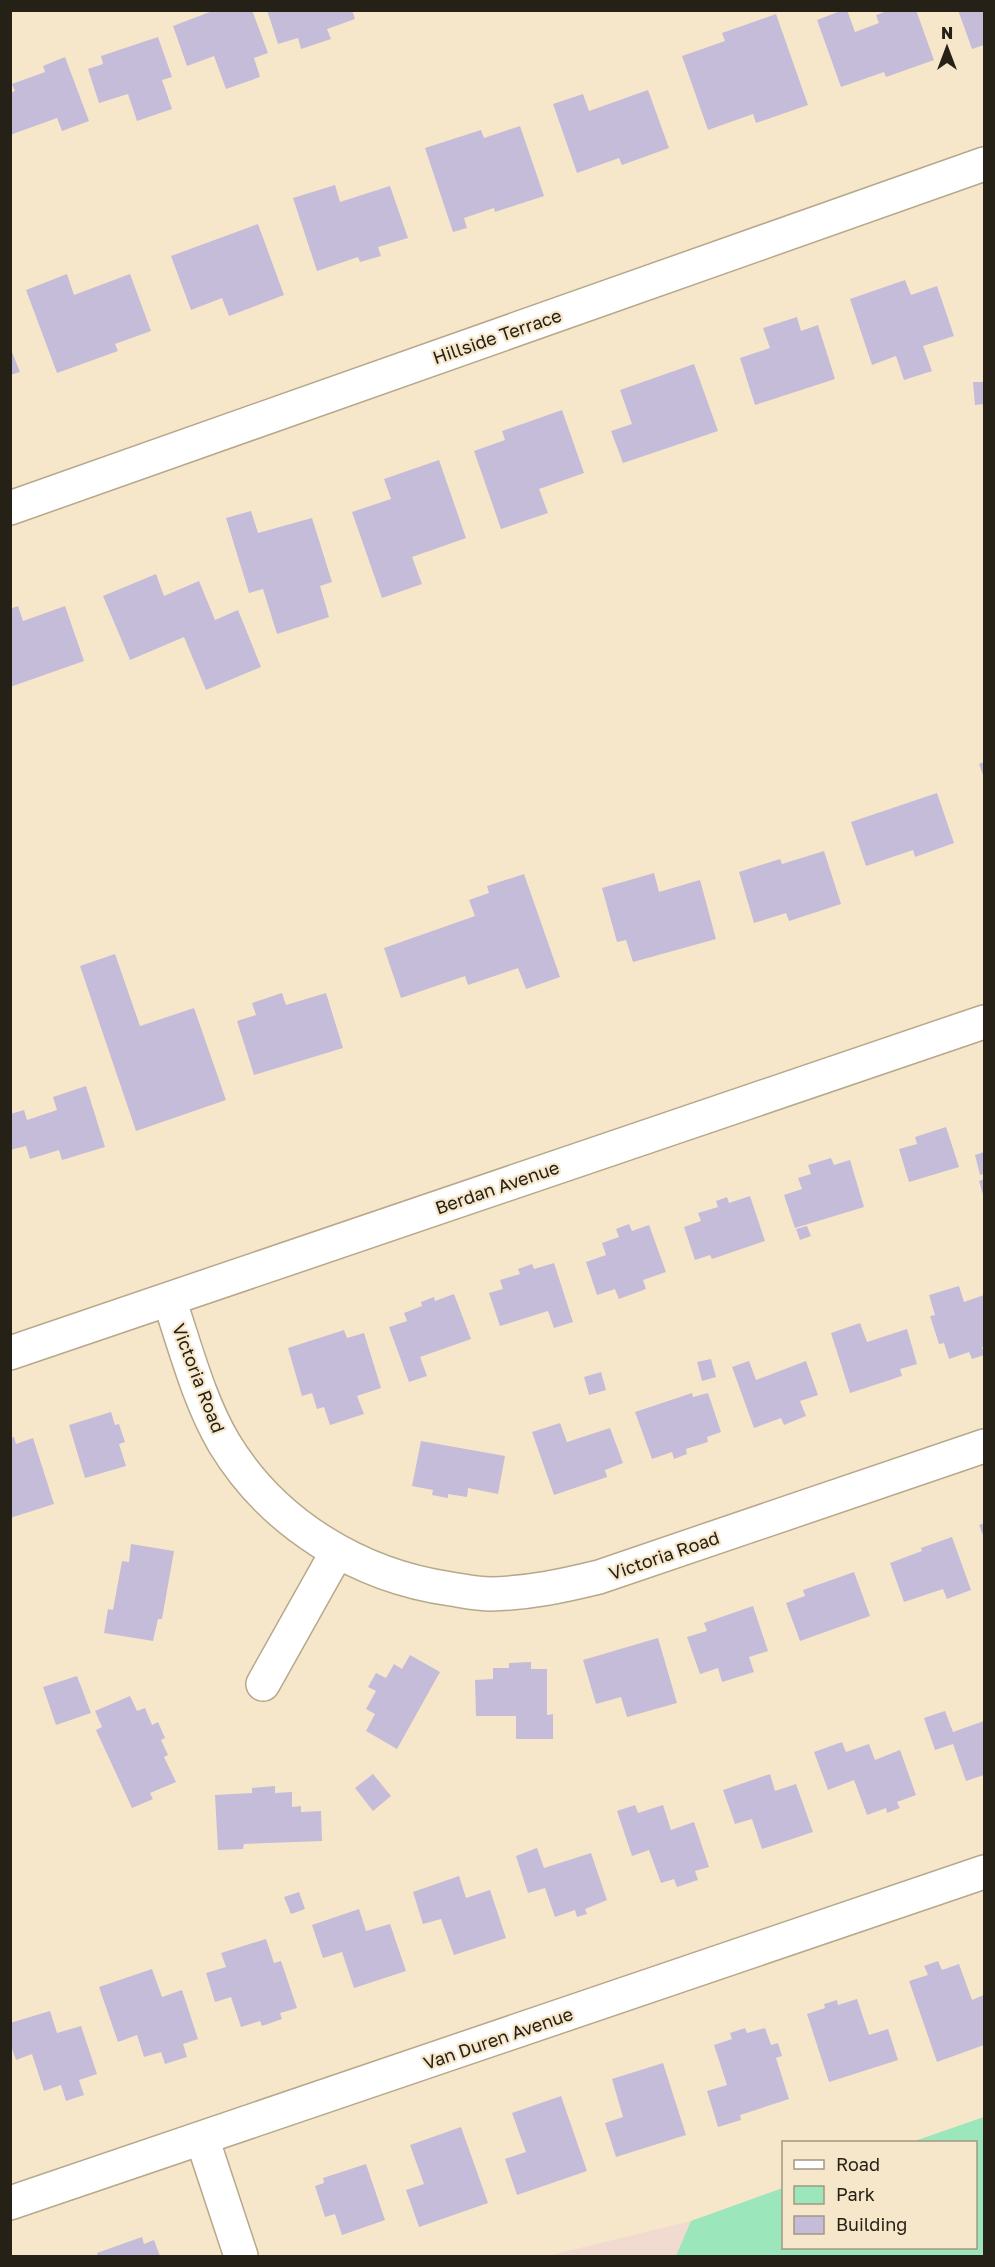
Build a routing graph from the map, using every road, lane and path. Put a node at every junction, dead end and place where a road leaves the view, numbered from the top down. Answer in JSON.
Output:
{"nodes":[{"id":1,"x":984,"y":164,"type":"edge"},
{"id":2,"x":10,"y":508,"type":"edge"},
{"id":3,"x":984,"y":1022,"type":"edge"},
{"id":4,"x":169,"y":1299,"type":"junction"},
{"id":5,"x":10,"y":1353,"type":"edge"},
{"id":6,"x":984,"y":1446,"type":"edge"},
{"id":7,"x":337,"y":1552,"type":"junction"},
{"id":8,"x":263,"y":1684,"type":"dead end"},
{"id":9,"x":984,"y":1872,"type":"edge"},
{"id":10,"x":202,"y":2138,"type":"junction"},
{"id":11,"x":10,"y":2202,"type":"edge"},
{"id":12,"x":241,"y":2256,"type":"edge"}],
"edges":[{"from":1,"to":2,"type":"street","name":"Hillside Terrace"},
{"from":3,"to":4,"type":"street","name":"Berdan Avenue"},
{"from":4,"to":5,"type":"street","name":"Berdan Avenue"},
{"from":4,"to":7,"type":"street","name":"Victoria Road"},
{"from":6,"to":7,"type":"street","name":"Victoria Road"},
{"from":7,"to":8,"type":"street"},
{"from":9,"to":10,"type":"street","name":"Van Duren Avenue"},
{"from":10,"to":11,"type":"street","name":"Van Duren Avenue"},
{"from":10,"to":12,"type":"street"}]}
